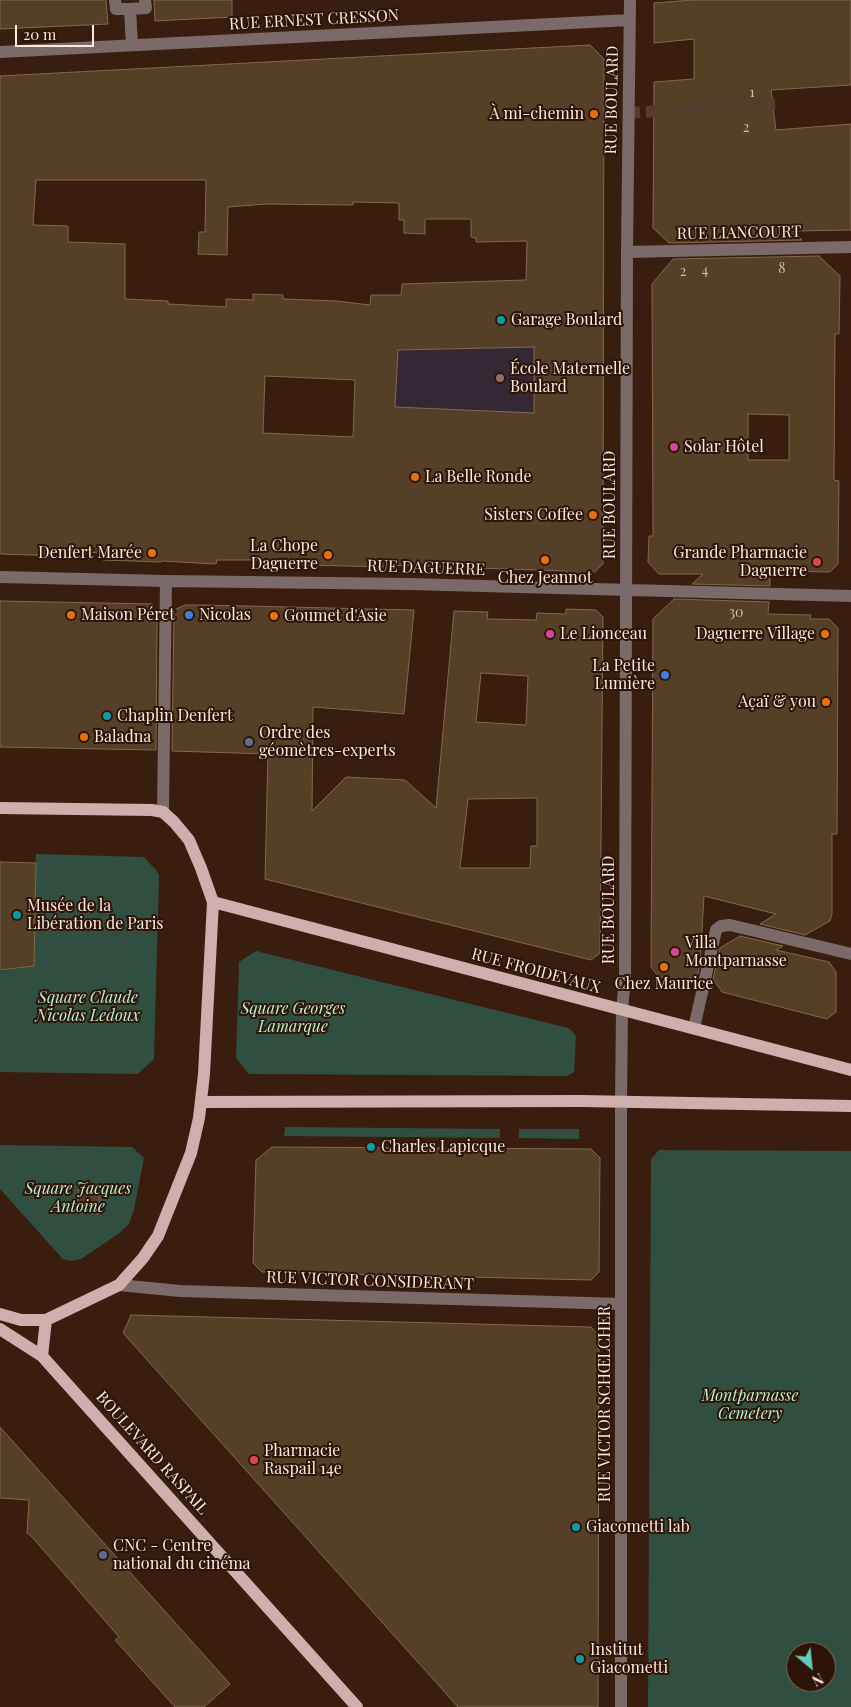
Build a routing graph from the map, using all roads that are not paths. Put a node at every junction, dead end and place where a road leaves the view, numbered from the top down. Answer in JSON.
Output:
{"nodes":[{"id":1,"x":115,"y":0,"type":"edge"},
{"id":2,"x":146,"y":0,"type":"edge"},
{"id":3,"x":630,"y":0,"type":"edge"},
{"id":4,"x":130,"y":9,"type":"junction"},
{"id":5,"x":630,"y":20,"type":"junction"},
{"id":6,"x":132,"y":45,"type":"junction"},
{"id":7,"x":0,"y":52,"type":"edge"},
{"id":8,"x":851,"y":247,"type":"edge"},
{"id":9,"x":627,"y":252,"type":"junction"},
{"id":10,"x":0,"y":578,"type":"edge"},
{"id":11,"x":166,"y":581,"type":"junction"},
{"id":12,"x":626,"y":590,"type":"junction"},
{"id":13,"x":851,"y":596,"type":"edge"},
{"id":14,"x":0,"y":808,"type":"edge"},
{"id":15,"x":163,"y":812,"type":"junction"},
{"id":16,"x":213,"y":902,"type":"junction"},
{"id":17,"x":851,"y":954,"type":"edge"},
{"id":18,"x":622,"y":1010,"type":"junction"},
{"id":19,"x":694,"y":1028,"type":"junction"},
{"id":20,"x":851,"y":1070,"type":"edge"},
{"id":21,"x":201,"y":1102,"type":"junction"},
{"id":22,"x":621,"y":1102,"type":"junction"},
{"id":23,"x":851,"y":1106,"type":"edge"},
{"id":24,"x":119,"y":1285,"type":"junction"},
{"id":25,"x":621,"y":1304,"type":"junction"},
{"id":26,"x":0,"y":1314,"type":"edge"},
{"id":27,"x":46,"y":1320,"type":"junction"},
{"id":28,"x":0,"y":1329,"type":"edge"},
{"id":29,"x":42,"y":1356,"type":"junction"},
{"id":30,"x":357,"y":1707,"type":"edge"},
{"id":31,"x":621,"y":1707,"type":"edge"}],
"edges":[{"from":1,"to":4,"type":"street"},
{"from":2,"to":4,"type":"street"},
{"from":3,"to":5,"type":"street","name":"RUE BOULARD"},
{"from":4,"to":6,"type":"street"},
{"from":5,"to":6,"type":"street","name":"RUE ERNEST CRESSON"},
{"from":5,"to":9,"type":"street","name":"RUE BOULARD"},
{"from":6,"to":7,"type":"street","name":"RUE ERNEST CRESSON"},
{"from":8,"to":9,"type":"street","name":"RUE LIANCOURT"},
{"from":9,"to":12,"type":"street","name":"RUE BOULARD"},
{"from":10,"to":11,"type":"street","name":"RUE DAGUERRE"},
{"from":11,"to":12,"type":"street","name":"RUE DAGUERRE"},
{"from":11,"to":15,"type":"street"},
{"from":12,"to":13,"type":"street","name":"RUE DAGUERRE"},
{"from":12,"to":18,"type":"street","name":"RUE BOULARD"},
{"from":14,"to":15,"type":"main road"},
{"from":15,"to":16,"type":"main road"},
{"from":16,"to":18,"type":"main road","name":"RUE FROIDEVAUX"},
{"from":16,"to":21,"type":"main road"},
{"from":17,"to":19,"type":"street"},
{"from":18,"to":19,"type":"main road","name":"RUE FROIDEVAUX"},
{"from":18,"to":22,"type":"street","name":"RUE BOULARD"},
{"from":19,"to":20,"type":"main road","name":"RUE FROIDEVAUX"},
{"from":21,"to":22,"type":"main road"},
{"from":21,"to":24,"type":"main road"},
{"from":22,"to":23,"type":"main road"},
{"from":22,"to":25,"type":"street","name":"RUE VICTOR SCHŒLCHER"},
{"from":24,"to":25,"type":"street","name":"RUE VICTOR CONSIDERANT"},
{"from":24,"to":27,"type":"main road"},
{"from":25,"to":31,"type":"street","name":"RUE VICTOR SCHŒLCHER"},
{"from":26,"to":27,"type":"main road"},
{"from":27,"to":29,"type":"main road"},
{"from":28,"to":29,"type":"main road","name":"BOULEVARD RASPAIL"},
{"from":29,"to":30,"type":"main road","name":"BOULEVARD RASPAIL"}]}
